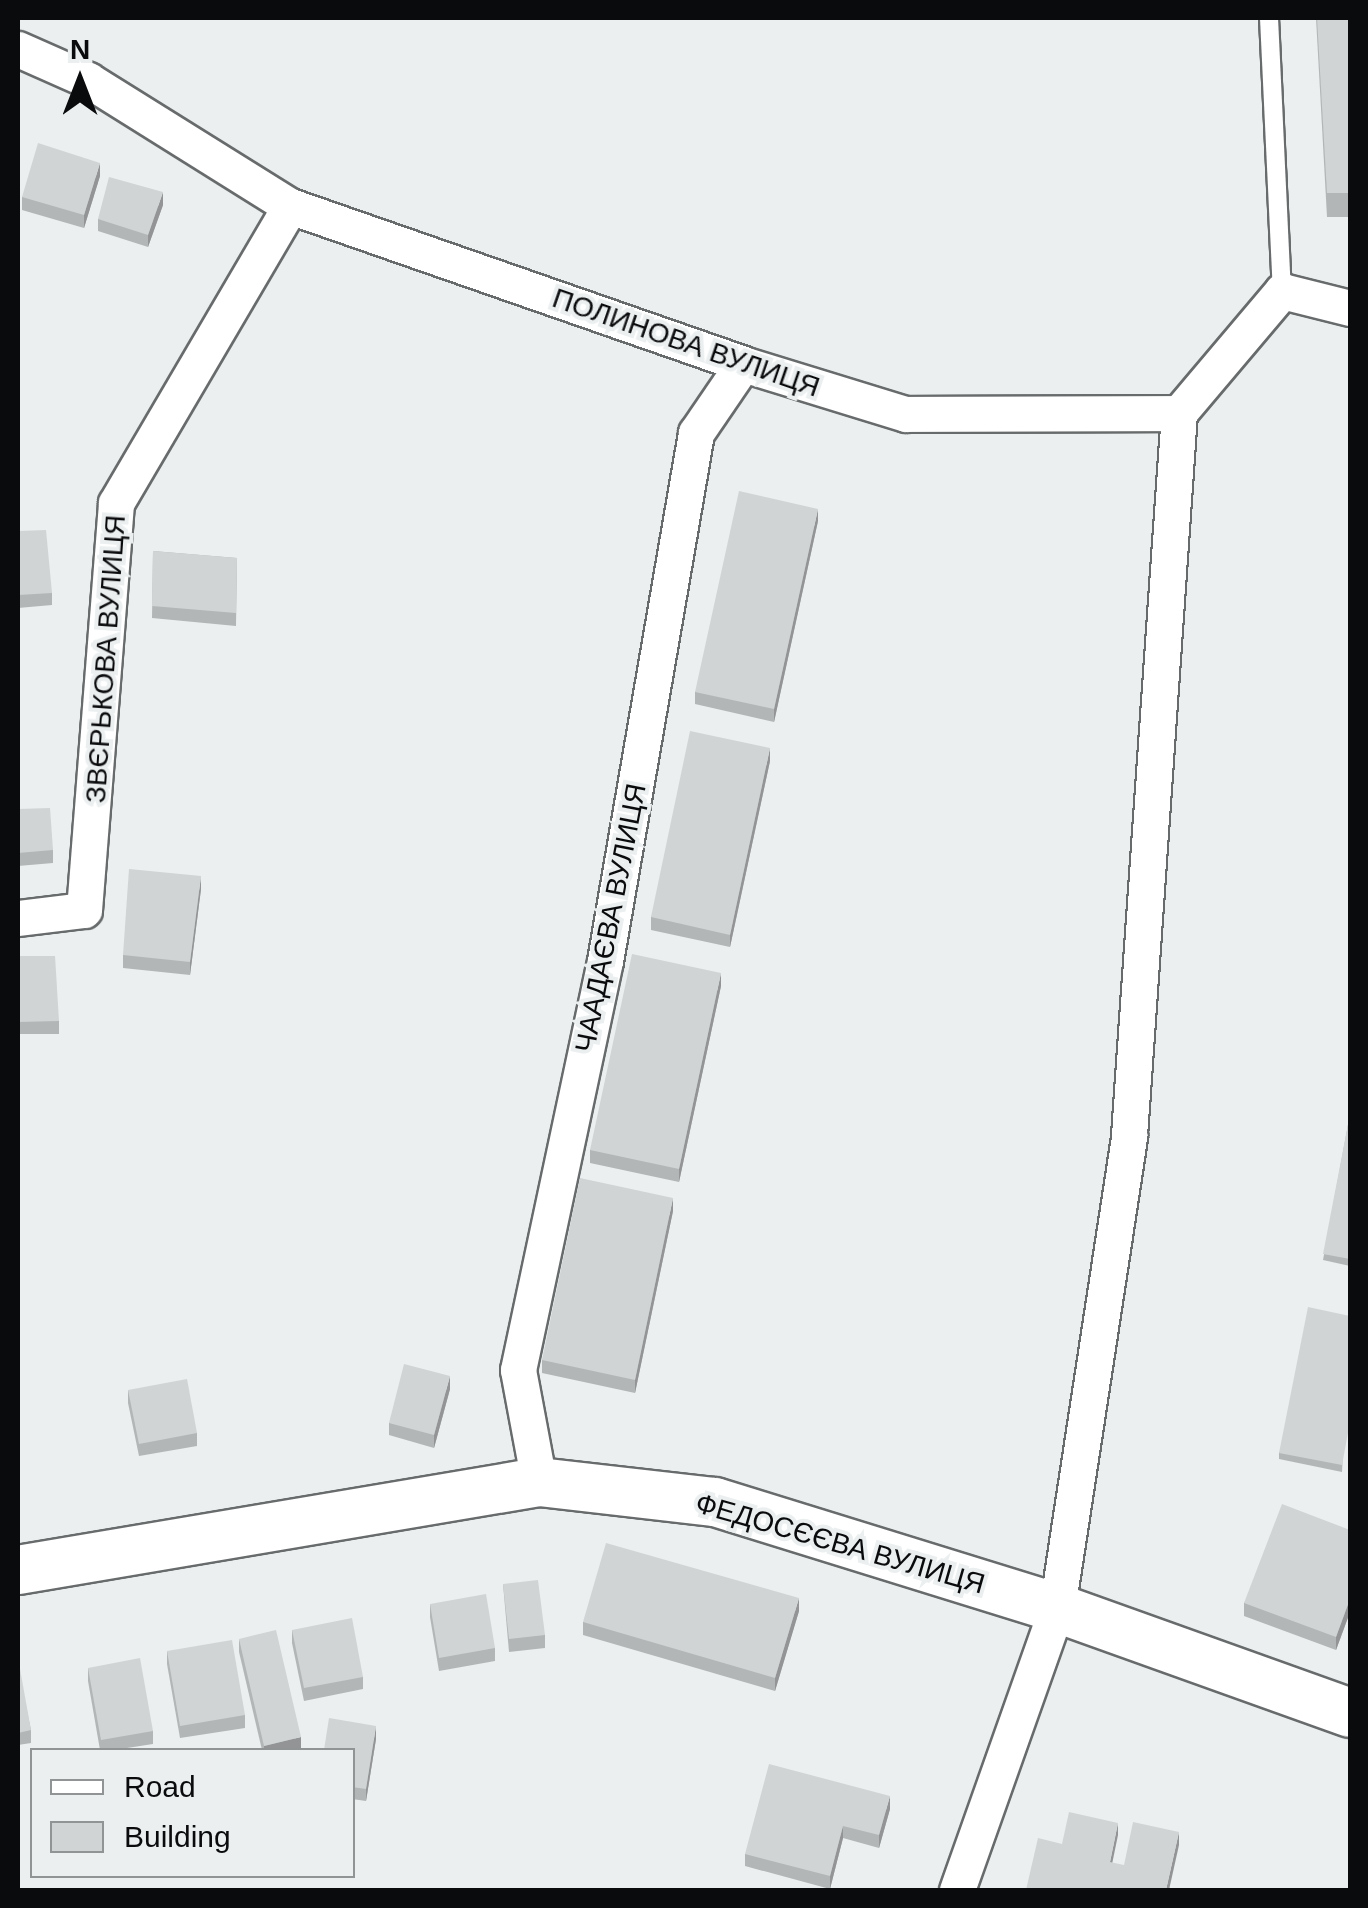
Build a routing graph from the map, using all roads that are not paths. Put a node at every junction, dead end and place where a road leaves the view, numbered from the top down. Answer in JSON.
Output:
{"nodes":[{"id":1,"x":1269,"y":18,"type":"edge"},
{"id":2,"x":18,"y":49,"type":"edge"},
{"id":3,"x":290,"y":206,"type":"junction"},
{"id":4,"x":1282,"y":292,"type":"junction"},
{"id":5,"x":1350,"y":308,"type":"edge"},
{"id":6,"x":743,"y":364,"type":"junction"},
{"id":7,"x":1179,"y":413,"type":"junction"},
{"id":8,"x":18,"y":918,"type":"edge"},
{"id":9,"x":539,"y":1482,"type":"junction"},
{"id":10,"x":18,"y":1570,"type":"edge"},
{"id":11,"x":1057,"y":1608,"type":"junction"},
{"id":12,"x":1350,"y":1713,"type":"edge"},
{"id":13,"x":957,"y":1890,"type":"edge"}],
"edges":[{"from":1,"to":4,"type":"lane"},
{"from":2,"to":3,"type":"street","name":"ПОЛИНОВА ВУЛИЦЯ"},
{"from":3,"to":6,"type":"street","name":"ПОЛИНОВА ВУЛИЦЯ"},
{"from":3,"to":8,"type":"street","name":"ЗВЄРЬКОВА ВУЛИЦЯ"},
{"from":4,"to":5,"type":"street"},
{"from":4,"to":7,"type":"street"},
{"from":6,"to":7,"type":"street","name":"ПОЛИНОВА ВУЛИЦЯ"},
{"from":6,"to":9,"type":"street","name":"ЧААДАЄВА ВУЛИЦЯ"},
{"from":7,"to":11,"type":"street"},
{"from":9,"to":10,"type":"main road","name":"ФЕДОСЄЄВА ВУЛИЦЯ"},
{"from":9,"to":11,"type":"main road","name":"ФЕДОСЄЄВА ВУЛИЦЯ"},
{"from":11,"to":12,"type":"main road","name":"ФЕДОСЄЄВА ВУЛИЦЯ"},
{"from":11,"to":13,"type":"street"}]}
